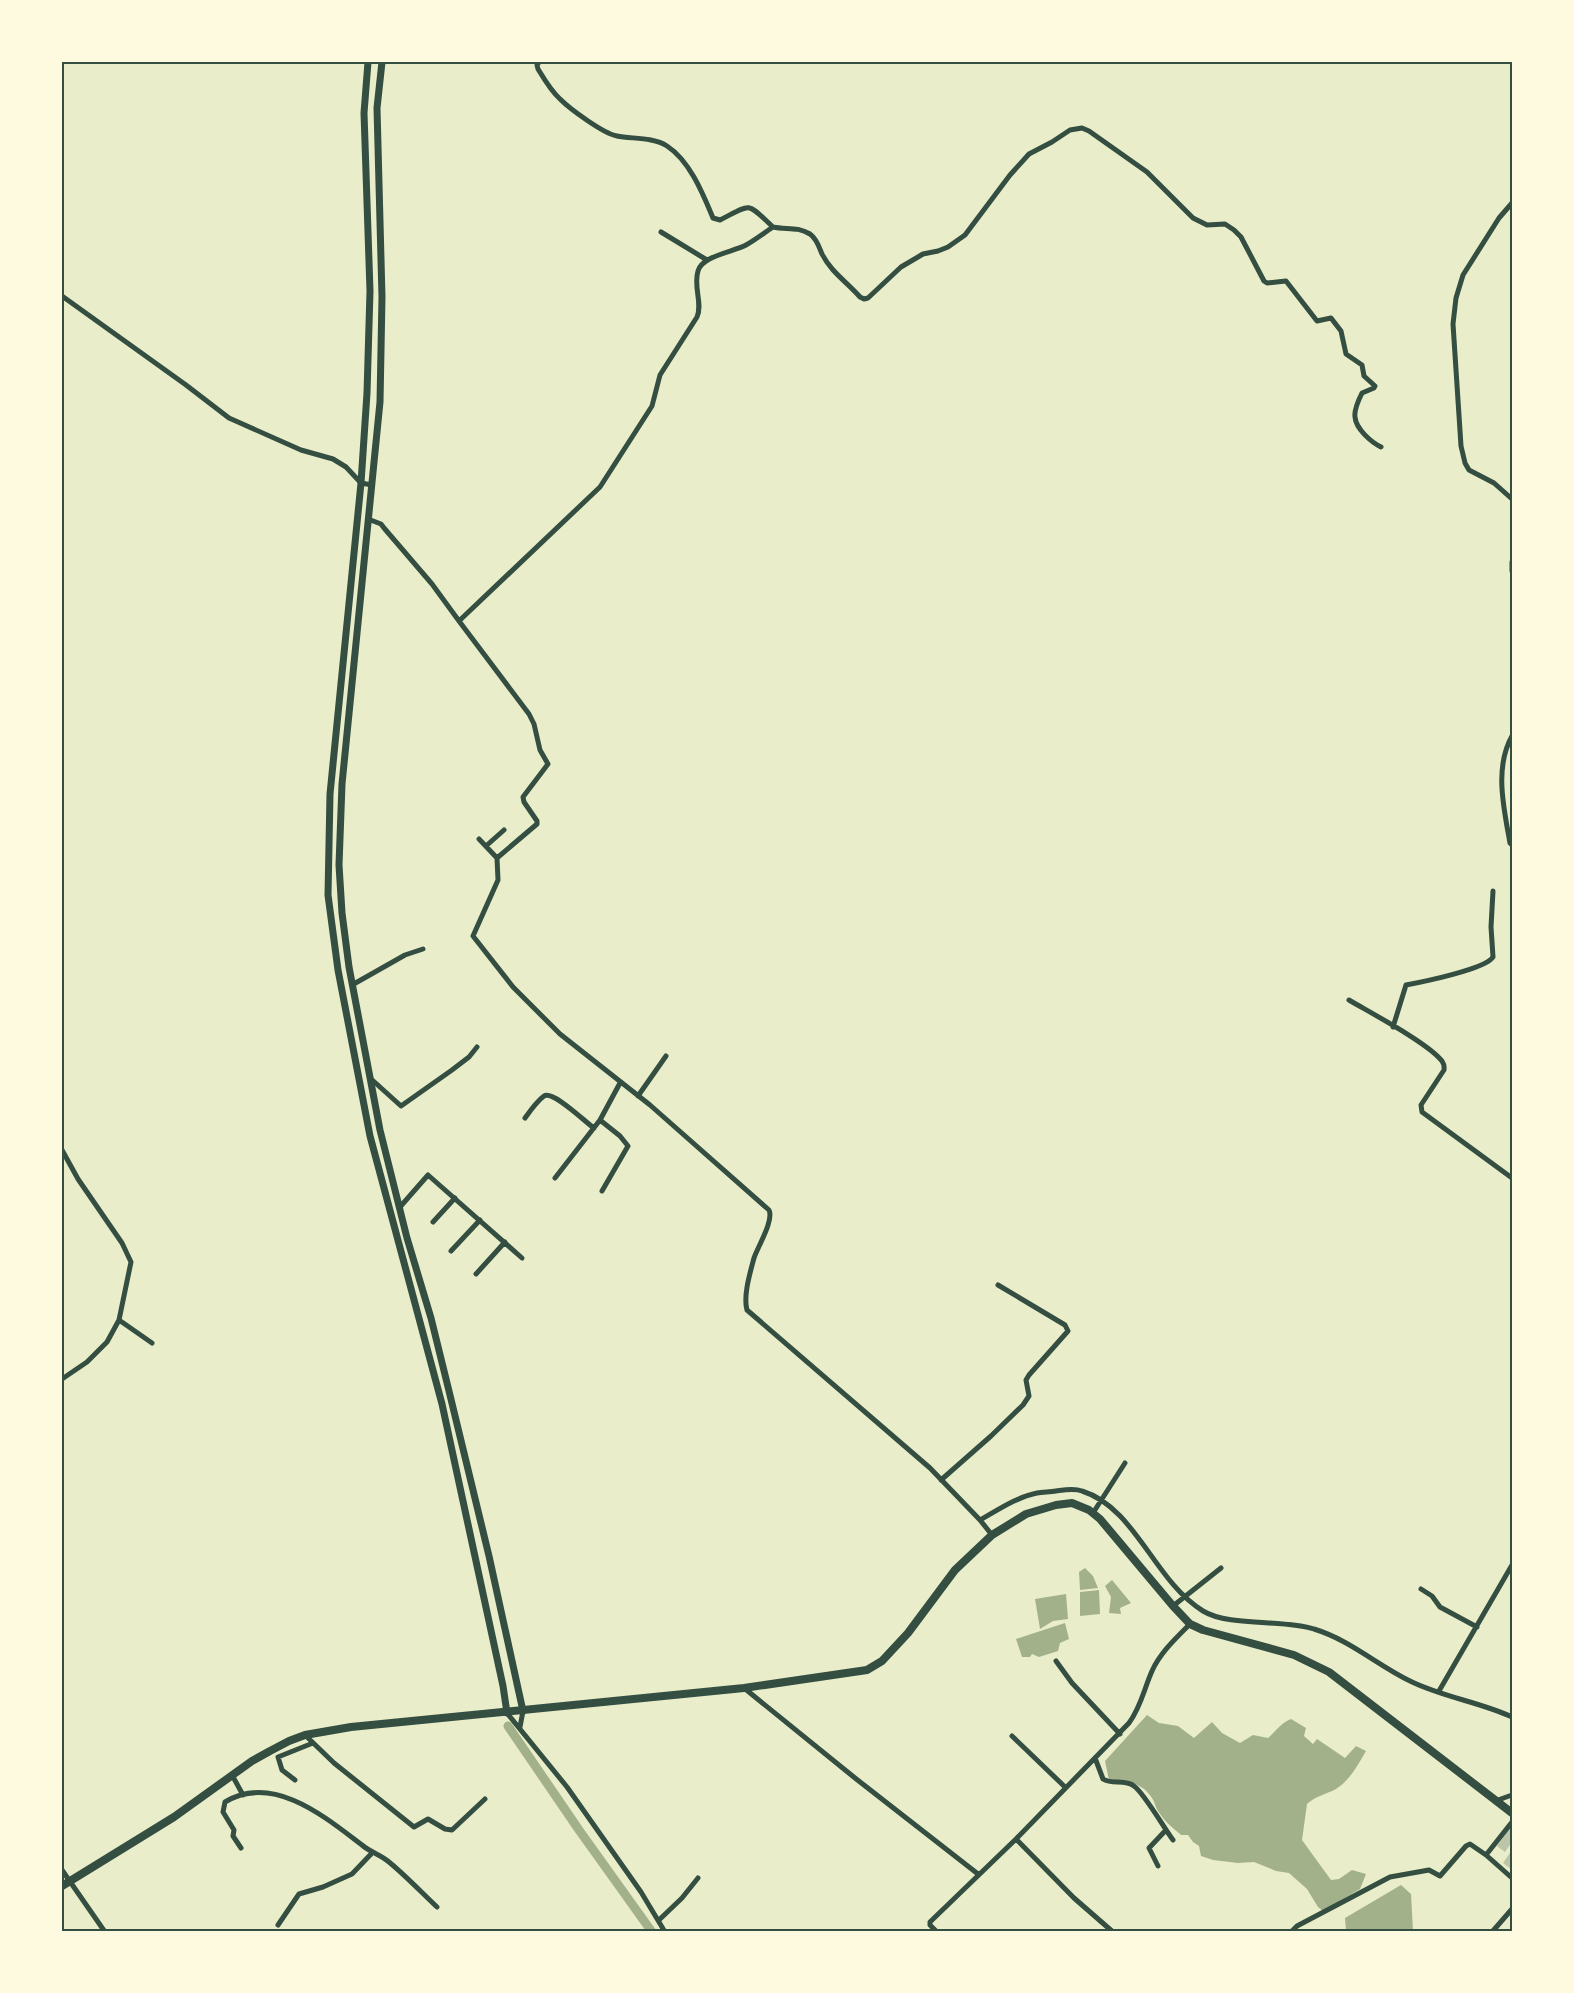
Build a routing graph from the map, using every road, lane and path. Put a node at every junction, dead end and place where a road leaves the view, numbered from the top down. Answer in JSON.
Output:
{"nodes":[{"id":1,"x":369,"y":62,"type":"edge"},
{"id":2,"x":381,"y":62,"type":"edge"},
{"id":3,"x":539,"y":62,"type":"edge"},
{"id":4,"x":1512,"y":203,"type":"edge"},
{"id":5,"x":773,"y":227,"type":"junction"},
{"id":6,"x":661,"y":232,"type":"dead end"},
{"id":7,"x":707,"y":261,"type":"junction"},
{"id":8,"x":62,"y":296,"type":"edge"},
{"id":9,"x":1364,"y":376,"type":"junction"},
{"id":10,"x":1362,"y":393,"type":"junction"},
{"id":11,"x":1381,"y":447,"type":"dead end"},
{"id":12,"x":361,"y":483,"type":"junction"},
{"id":13,"x":372,"y":485,"type":"junction"},
{"id":14,"x":1512,"y":499,"type":"edge"},
{"id":15,"x":368,"y":519,"type":"junction"},
{"id":16,"x":1512,"y":562,"type":"edge"},
{"id":17,"x":1512,"y":571,"type":"edge"},
{"id":18,"x":349,"y":604,"type":"junction"},
{"id":19,"x":360,"y":604,"type":"junction"},
{"id":20,"x":459,"y":621,"type":"junction"},
{"id":21,"x":1512,"y":736,"type":"edge"},
{"id":22,"x":504,"y":830,"type":"dead end"},
{"id":23,"x":479,"y":838,"type":"dead end"},
{"id":24,"x":1512,"y":845,"type":"edge"},
{"id":25,"x":486,"y":846,"type":"junction"},
{"id":26,"x":498,"y":858,"type":"junction"},
{"id":27,"x":1493,"y":891,"type":"dead end"},
{"id":28,"x":330,"y":911,"type":"junction"},
{"id":29,"x":342,"y":913,"type":"junction"},
{"id":30,"x":423,"y":949,"type":"dead end"},
{"id":31,"x":352,"y":985,"type":"junction"},
{"id":32,"x":1349,"y":1000,"type":"dead end"},
{"id":33,"x":1393,"y":1027,"type":"junction"},
{"id":34,"x":363,"y":1039,"type":"junction"},
{"id":35,"x":352,"y":1042,"type":"junction"},
{"id":36,"x":477,"y":1047,"type":"dead end"},
{"id":37,"x":666,"y":1056,"type":"dead end"},
{"id":38,"x":370,"y":1078,"type":"junction"},
{"id":39,"x":620,"y":1083,"type":"junction"},
{"id":40,"x":638,"y":1096,"type":"junction"},
{"id":41,"x":525,"y":1118,"type":"dead end"},
{"id":42,"x":600,"y":1120,"type":"junction"},
{"id":43,"x":594,"y":1128,"type":"junction"},
{"id":44,"x":62,"y":1150,"type":"edge"},
{"id":45,"x":555,"y":1178,"type":"dead end"},
{"id":46,"x":1512,"y":1178,"type":"edge"},
{"id":47,"x":602,"y":1191,"type":"dead end"},
{"id":48,"x":455,"y":1198,"type":"junction"},
{"id":49,"x":400,"y":1207,"type":"junction"},
{"id":50,"x":480,"y":1220,"type":"junction"},
{"id":51,"x":433,"y":1222,"type":"dead end"},
{"id":52,"x":505,"y":1242,"type":"junction"},
{"id":53,"x":451,"y":1251,"type":"dead end"},
{"id":54,"x":522,"y":1258,"type":"dead end"},
{"id":55,"x":476,"y":1274,"type":"dead end"},
{"id":56,"x":998,"y":1285,"type":"dead end"},
{"id":57,"x":119,"y":1320,"type":"junction"},
{"id":58,"x":152,"y":1343,"type":"dead end"},
{"id":59,"x":62,"y":1379,"type":"edge"},
{"id":60,"x":1125,"y":1463,"type":"dead end"},
{"id":61,"x":941,"y":1480,"type":"junction"},
{"id":62,"x":1100,"y":1501,"type":"junction"},
{"id":63,"x":1095,"y":1511,"type":"junction"},
{"id":64,"x":982,"y":1522,"type":"junction"},
{"id":65,"x":990,"y":1533,"type":"junction"},
{"id":66,"x":1512,"y":1565,"type":"edge"},
{"id":67,"x":1221,"y":1568,"type":"dead end"},
{"id":68,"x":1421,"y":1588,"type":"dead end"},
{"id":69,"x":1178,"y":1601,"type":"junction"},
{"id":70,"x":1190,"y":1624,"type":"junction"},
{"id":71,"x":1477,"y":1627,"type":"junction"},
{"id":72,"x":1056,"y":1661,"type":"dead end"},
{"id":73,"x":744,"y":1688,"type":"junction"},
{"id":74,"x":1439,"y":1691,"type":"junction"},
{"id":75,"x":523,"y":1711,"type":"junction"},
{"id":76,"x":507,"y":1713,"type":"junction"},
{"id":77,"x":1512,"y":1717,"type":"edge"},
{"id":78,"x":520,"y":1727,"type":"junction"},
{"id":79,"x":1120,"y":1734,"type":"junction"},
{"id":80,"x":305,"y":1736,"type":"junction"},
{"id":81,"x":1012,"y":1736,"type":"dead end"},
{"id":82,"x":313,"y":1743,"type":"junction"},
{"id":83,"x":1096,"y":1761,"type":"junction"},
{"id":84,"x":232,"y":1775,"type":"junction"},
{"id":85,"x":295,"y":1780,"type":"dead end"},
{"id":86,"x":1065,"y":1787,"type":"junction"},
{"id":87,"x":243,"y":1795,"type":"junction"},
{"id":88,"x":1512,"y":1795,"type":"edge"},
{"id":89,"x":485,"y":1799,"type":"dead end"},
{"id":90,"x":1497,"y":1800,"type":"junction"},
{"id":91,"x":1512,"y":1813,"type":"edge"},
{"id":92,"x":1512,"y":1822,"type":"edge"},
{"id":93,"x":1166,"y":1830,"type":"junction"},
{"id":94,"x":1016,"y":1839,"type":"junction"},
{"id":95,"x":1173,"y":1839,"type":"dead end"},
{"id":96,"x":241,"y":1848,"type":"dead end"},
{"id":97,"x":374,"y":1852,"type":"junction"},
{"id":98,"x":1486,"y":1855,"type":"junction"},
{"id":99,"x":1158,"y":1866,"type":"dead end"},
{"id":100,"x":62,"y":1870,"type":"edge"},
{"id":101,"x":978,"y":1874,"type":"junction"},
{"id":102,"x":698,"y":1878,"type":"dead end"},
{"id":103,"x":1512,"y":1878,"type":"edge"},
{"id":104,"x":64,"y":1884,"type":"edge"},
{"id":105,"x":437,"y":1907,"type":"dead end"},
{"id":106,"x":1512,"y":1909,"type":"edge"},
{"id":107,"x":659,"y":1920,"type":"junction"},
{"id":108,"x":278,"y":1925,"type":"dead end"},
{"id":109,"x":105,"y":1932,"type":"edge"},
{"id":110,"x":665,"y":1932,"type":"edge"},
{"id":111,"x":937,"y":1932,"type":"edge"},
{"id":112,"x":1113,"y":1932,"type":"edge"},
{"id":113,"x":1291,"y":1932,"type":"edge"},
{"id":114,"x":1492,"y":1932,"type":"edge"}],
"edges":[{"from":1,"to":12,"type":"street"},
{"from":2,"to":13,"type":"street"},
{"from":3,"to":5,"type":"street"},
{"from":4,"to":14,"type":"street"},
{"from":5,"to":7,"type":"street"},
{"from":5,"to":9,"type":"street"},
{"from":6,"to":7,"type":"street"},
{"from":7,"to":20,"type":"street"},
{"from":8,"to":12,"type":"street"},
{"from":9,"to":10,"type":"street"},
{"from":9,"to":10,"type":"street"},
{"from":10,"to":11,"type":"street"},
{"from":12,"to":13,"type":"street"},
{"from":12,"to":18,"type":"street"},
{"from":13,"to":15,"type":"street"},
{"from":15,"to":19,"type":"street"},
{"from":15,"to":20,"type":"street"},
{"from":16,"to":17,"type":"street"},
{"from":18,"to":19,"type":"street"},
{"from":18,"to":28,"type":"street"},
{"from":19,"to":29,"type":"street"},
{"from":20,"to":26,"type":"street"},
{"from":21,"to":24,"type":"street"},
{"from":22,"to":25,"type":"street"},
{"from":23,"to":25,"type":"street"},
{"from":25,"to":26,"type":"street"},
{"from":26,"to":39,"type":"street"},
{"from":27,"to":33,"type":"street"},
{"from":28,"to":29,"type":"street"},
{"from":28,"to":35,"type":"street"},
{"from":29,"to":31,"type":"street"},
{"from":30,"to":31,"type":"street"},
{"from":31,"to":34,"type":"street"},
{"from":32,"to":33,"type":"street"},
{"from":33,"to":46,"type":"street"},
{"from":34,"to":35,"type":"street"},
{"from":34,"to":38,"type":"street"},
{"from":35,"to":76,"type":"street"},
{"from":36,"to":38,"type":"street"},
{"from":37,"to":40,"type":"street"},
{"from":38,"to":49,"type":"street"},
{"from":39,"to":40,"type":"street"},
{"from":39,"to":42,"type":"street"},
{"from":40,"to":61,"type":"street"},
{"from":41,"to":43,"type":"street"},
{"from":42,"to":43,"type":"street"},
{"from":42,"to":47,"type":"street"},
{"from":43,"to":45,"type":"street"},
{"from":44,"to":57,"type":"street"},
{"from":48,"to":49,"type":"street"},
{"from":48,"to":50,"type":"street"},
{"from":48,"to":51,"type":"street"},
{"from":49,"to":75,"type":"street"},
{"from":50,"to":52,"type":"street"},
{"from":50,"to":53,"type":"street"},
{"from":52,"to":54,"type":"street"},
{"from":52,"to":55,"type":"street"},
{"from":56,"to":61,"type":"street"},
{"from":57,"to":58,"type":"street"},
{"from":57,"to":59,"type":"street"},
{"from":60,"to":62,"type":"street"},
{"from":61,"to":64,"type":"street"},
{"from":62,"to":63,"type":"street"},
{"from":62,"to":64,"type":"street"},
{"from":62,"to":69,"type":"street"},
{"from":63,"to":65,"type":"main road"},
{"from":63,"to":69,"type":"main road"},
{"from":64,"to":65,"type":"street"},
{"from":65,"to":73,"type":"main road"},
{"from":66,"to":71,"type":"street"},
{"from":67,"to":69,"type":"street"},
{"from":68,"to":71,"type":"street"},
{"from":69,"to":70,"type":"main road"},
{"from":69,"to":74,"type":"street"},
{"from":70,"to":79,"type":"street"},
{"from":70,"to":90,"type":"main road"},
{"from":71,"to":74,"type":"street"},
{"from":72,"to":79,"type":"street"},
{"from":73,"to":75,"type":"main road"},
{"from":73,"to":101,"type":"street"},
{"from":74,"to":77,"type":"street"},
{"from":75,"to":76,"type":"main road"},
{"from":75,"to":78,"type":"street"},
{"from":76,"to":78,"type":"street"},
{"from":76,"to":80,"type":"main road"},
{"from":78,"to":107,"type":"street"},
{"from":79,"to":83,"type":"street"},
{"from":80,"to":82,"type":"street"},
{"from":80,"to":84,"type":"main road"},
{"from":81,"to":86,"type":"street"},
{"from":82,"to":85,"type":"street"},
{"from":82,"to":89,"type":"street"},
{"from":83,"to":86,"type":"street"},
{"from":83,"to":93,"type":"street"},
{"from":84,"to":87,"type":"street"},
{"from":84,"to":104,"type":"main road"},
{"from":86,"to":94,"type":"street"},
{"from":87,"to":96,"type":"street"},
{"from":87,"to":97,"type":"street"},
{"from":88,"to":90,"type":"street"},
{"from":90,"to":91,"type":"main road"},
{"from":92,"to":98,"type":"street"},
{"from":93,"to":95,"type":"street"},
{"from":93,"to":99,"type":"street"},
{"from":94,"to":101,"type":"street"},
{"from":94,"to":112,"type":"street"},
{"from":97,"to":105,"type":"street"},
{"from":97,"to":108,"type":"street"},
{"from":98,"to":103,"type":"street"},
{"from":98,"to":113,"type":"street"},
{"from":100,"to":104,"type":"street"},
{"from":101,"to":111,"type":"street"},
{"from":102,"to":107,"type":"street"},
{"from":104,"to":109,"type":"street"},
{"from":106,"to":114,"type":"street"},
{"from":107,"to":110,"type":"street"}]}
